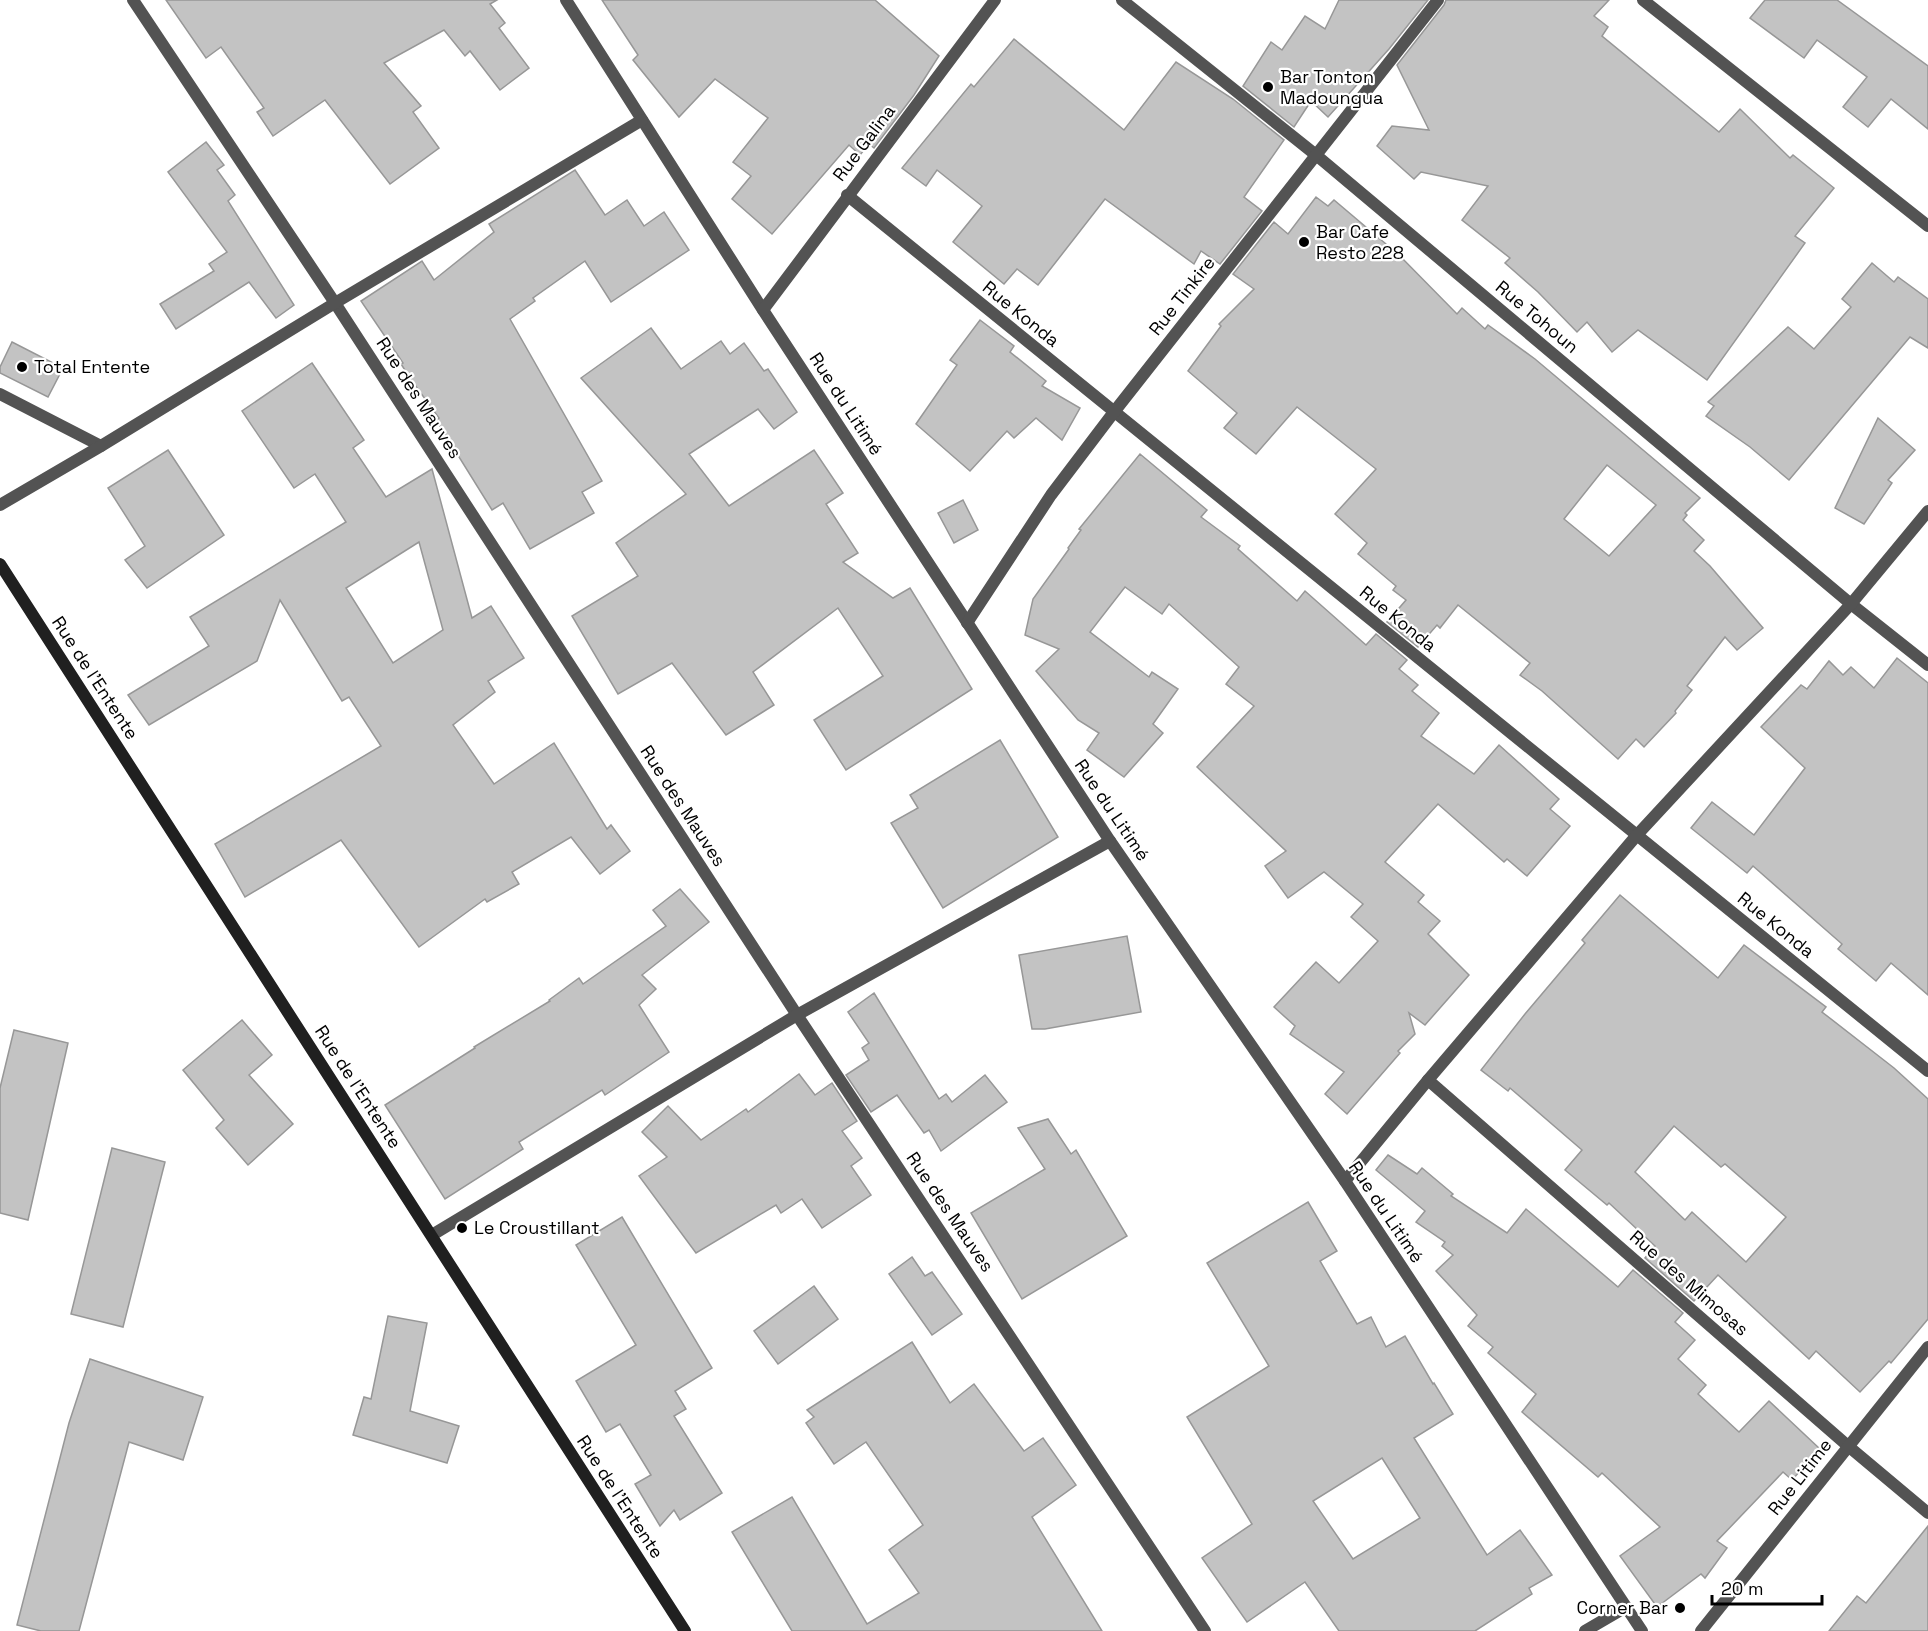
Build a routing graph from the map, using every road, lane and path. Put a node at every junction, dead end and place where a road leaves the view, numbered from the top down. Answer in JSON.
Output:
{"nodes":[{"id":1,"x":133,"y":0,"type":"edge"},
{"id":2,"x":566,"y":0,"type":"edge"},
{"id":3,"x":995,"y":0,"type":"edge"},
{"id":4,"x":1122,"y":0,"type":"edge"},
{"id":5,"x":1438,"y":0,"type":"edge"},
{"id":6,"x":1643,"y":0,"type":"edge"},
{"id":7,"x":642,"y":120,"type":"junction"},
{"id":8,"x":1316,"y":155,"type":"junction"},
{"id":9,"x":847,"y":195,"type":"junction"},
{"id":10,"x":1928,"y":226,"type":"edge"},
{"id":11,"x":335,"y":303,"type":"junction"},
{"id":12,"x":764,"y":310,"type":"junction"},
{"id":13,"x":0,"y":394,"type":"edge"},
{"id":14,"x":1114,"y":412,"type":"junction"},
{"id":15,"x":101,"y":447,"type":"junction"},
{"id":16,"x":0,"y":505,"type":"edge"},
{"id":17,"x":1928,"y":511,"type":"edge"},
{"id":18,"x":0,"y":564,"type":"edge"},
{"id":19,"x":1851,"y":604,"type":"junction"},
{"id":20,"x":967,"y":623,"type":"junction"},
{"id":21,"x":1928,"y":664,"type":"edge"},
{"id":22,"x":1637,"y":835,"type":"junction"},
{"id":23,"x":1110,"y":842,"type":"junction"},
{"id":24,"x":797,"y":1015,"type":"junction"},
{"id":25,"x":1928,"y":1071,"type":"edge"},
{"id":26,"x":1428,"y":1080,"type":"junction"},
{"id":27,"x":1345,"y":1181,"type":"junction"},
{"id":28,"x":432,"y":1235,"type":"junction"},
{"id":29,"x":1928,"y":1347,"type":"edge"},
{"id":30,"x":1848,"y":1446,"type":"junction"},
{"id":31,"x":1928,"y":1513,"type":"edge"},
{"id":32,"x":1626,"y":1607,"type":"junction"},
{"id":33,"x":685,"y":1631,"type":"edge"},
{"id":34,"x":1205,"y":1631,"type":"edge"},
{"id":35,"x":1585,"y":1631,"type":"edge"},
{"id":36,"x":1642,"y":1631,"type":"edge"},
{"id":37,"x":1701,"y":1631,"type":"edge"}],
"edges":[{"from":1,"to":11,"type":"street","name":"Rue des Mauves"},
{"from":2,"to":7,"type":"street","name":"Rue du Litimé"},
{"from":3,"to":9,"type":"street","name":"Rue Galina"},
{"from":4,"to":8,"type":"street","name":"Rue Tohoun"},
{"from":5,"to":8,"type":"street","name":"Rue Tinkire"},
{"from":6,"to":10,"type":"street"},
{"from":7,"to":11,"type":"street"},
{"from":7,"to":12,"type":"street","name":"Rue du Litimé"},
{"from":8,"to":14,"type":"street","name":"Rue Tinkire"},
{"from":8,"to":19,"type":"street","name":"Rue Tohoun"},
{"from":9,"to":12,"type":"street","name":"Rue Galina"},
{"from":9,"to":14,"type":"street","name":"Rue Konda"},
{"from":11,"to":15,"type":"street"},
{"from":11,"to":24,"type":"street","name":"Rue des Mauves"},
{"from":12,"to":20,"type":"street","name":"Rue du Litimé"},
{"from":13,"to":15,"type":"street"},
{"from":14,"to":20,"type":"street","name":"Rue Tinkire"},
{"from":14,"to":22,"type":"street","name":"Rue Konda"},
{"from":15,"to":16,"type":"street"},
{"from":17,"to":19,"type":"street"},
{"from":18,"to":28,"type":"street","name":"Rue de l'Entente"},
{"from":19,"to":21,"type":"street","name":"Rue Tohoun"},
{"from":19,"to":22,"type":"street"},
{"from":20,"to":23,"type":"street","name":"Rue du Litimé"},
{"from":22,"to":25,"type":"street","name":"Rue Konda"},
{"from":22,"to":26,"type":"street"},
{"from":23,"to":24,"type":"street"},
{"from":23,"to":27,"type":"street","name":"Rue du Litimé"},
{"from":24,"to":28,"type":"street"},
{"from":24,"to":34,"type":"street","name":"Rue des Mauves"},
{"from":26,"to":27,"type":"street"},
{"from":26,"to":30,"type":"street","name":"Rue des Mimosas"},
{"from":27,"to":32,"type":"street","name":"Rue du Litimé"},
{"from":28,"to":33,"type":"street","name":"Rue de l'Entente"},
{"from":29,"to":30,"type":"street","name":"Rue Litime"},
{"from":30,"to":31,"type":"street","name":"Rue des Mimosas"},
{"from":30,"to":37,"type":"street","name":"Rue Litime"},
{"from":32,"to":35,"type":"street"},
{"from":32,"to":36,"type":"street","name":"Rue du Litimé"}]}
